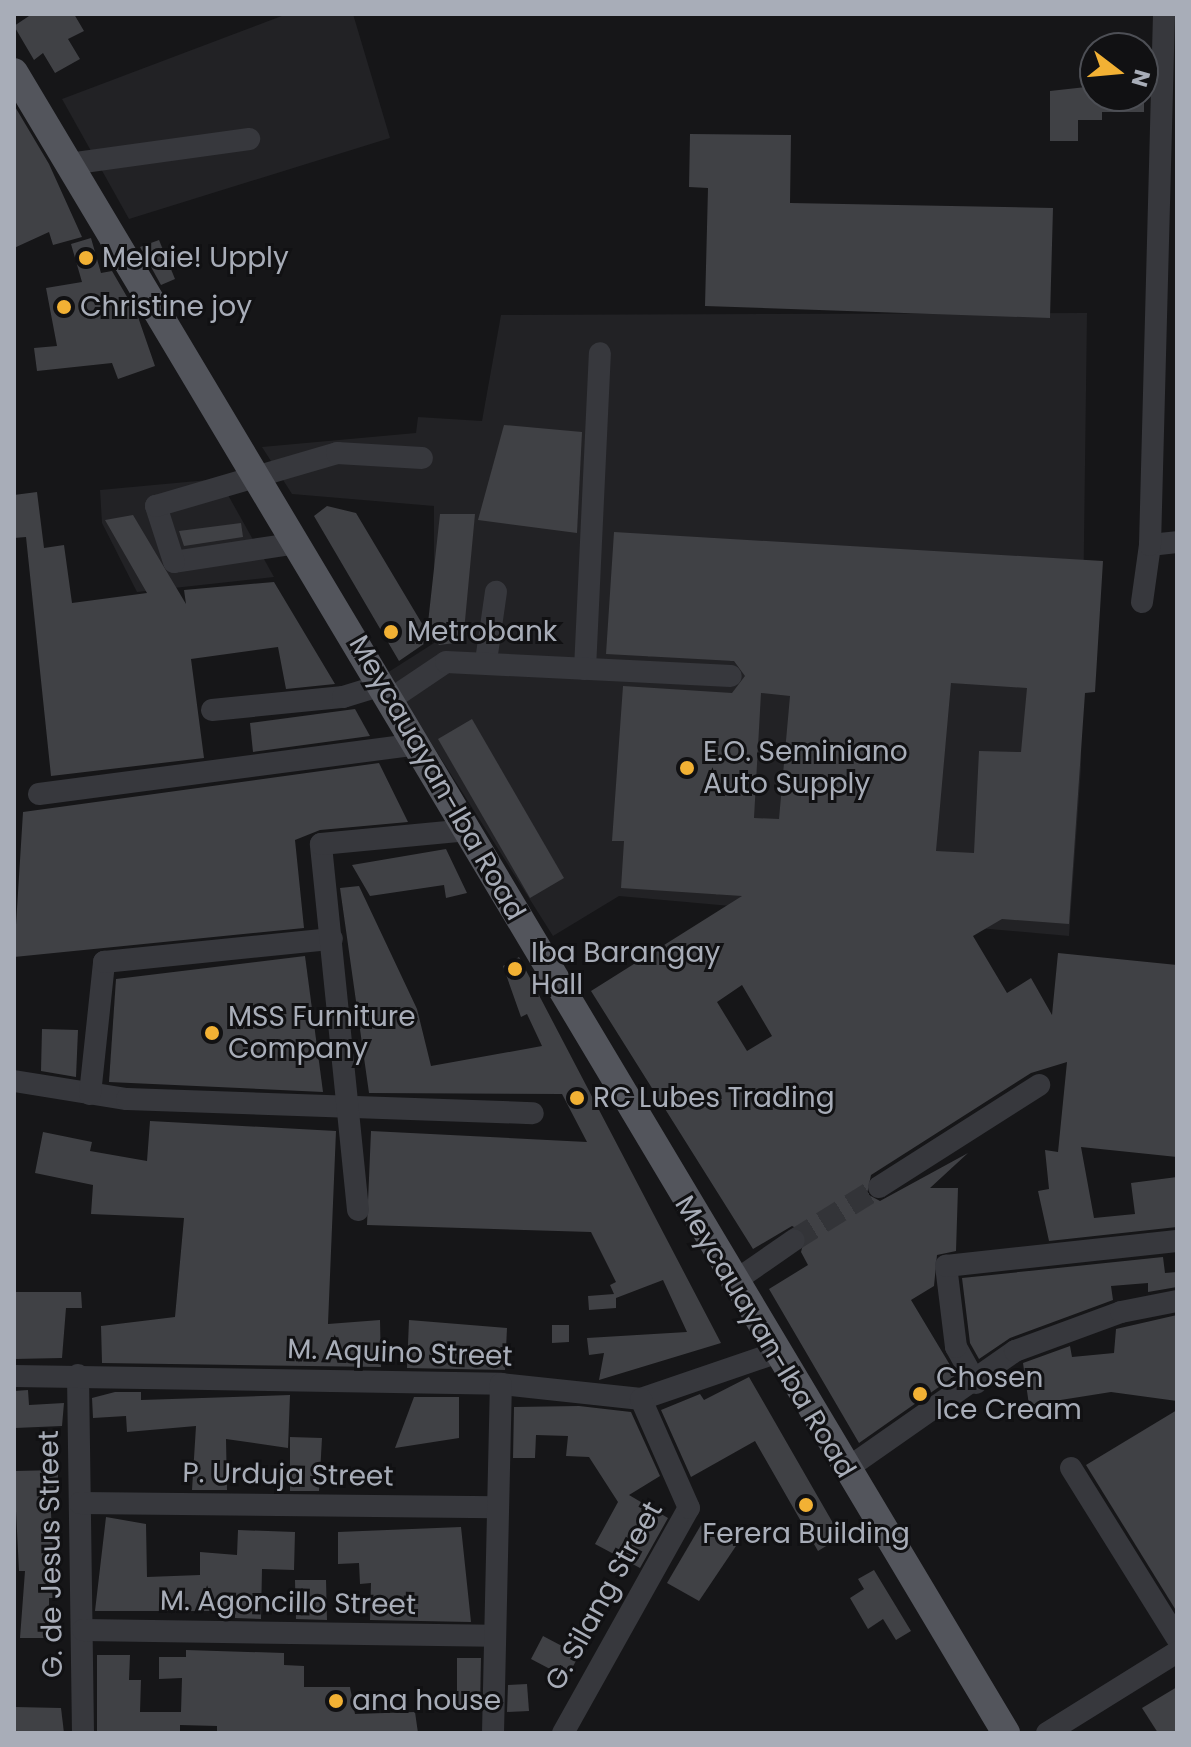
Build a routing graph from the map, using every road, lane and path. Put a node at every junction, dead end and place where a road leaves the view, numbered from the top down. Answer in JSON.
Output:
{"nodes":[{"id":1,"x":1164,"y":14,"type":"edge"},
{"id":2,"x":1169,"y":41,"type":"edge"},
{"id":3,"x":17,"y":84,"type":"edge"},
{"id":4,"x":249,"y":139,"type":"dead end"},
{"id":5,"x":69,"y":164,"type":"junction"},
{"id":6,"x":600,"y":353,"type":"dead end"},
{"id":7,"x":422,"y":458,"type":"dead end"},
{"id":8,"x":257,"y":475,"type":"junction"},
{"id":9,"x":1177,"y":542,"type":"edge"},
{"id":10,"x":298,"y":543,"type":"junction"},
{"id":11,"x":1150,"y":545,"type":"junction"},
{"id":12,"x":496,"y":592,"type":"dead end"},
{"id":13,"x":1142,"y":602,"type":"dead end"},
{"id":14,"x":486,"y":661,"type":"junction"},
{"id":15,"x":585,"y":669,"type":"junction"},
{"id":16,"x":731,"y":676,"type":"dead end"},
{"id":17,"x":386,"y":692,"type":"junction"},
{"id":18,"x":212,"y":710,"type":"dead end"},
{"id":19,"x":417,"y":744,"type":"junction"},
{"id":20,"x":39,"y":794,"type":"dead end"},
{"id":21,"x":468,"y":830,"type":"junction"},
{"id":22,"x":332,"y":939,"type":"junction"},
{"id":23,"x":14,"y":1081,"type":"edge"},
{"id":24,"x":1039,"y":1085,"type":"dead end"},
{"id":25,"x":90,"y":1094,"type":"junction"},
{"id":26,"x":351,"y":1107,"type":"junction"},
{"id":27,"x":533,"y":1113,"type":"dead end"},
{"id":28,"x":879,"y":1187,"type":"tunnel mouth"},
{"id":29,"x":358,"y":1210,"type":"dead end"},
{"id":30,"x":794,"y":1240,"type":"tunnel mouth"},
{"id":31,"x":1177,"y":1241,"type":"edge"},
{"id":32,"x":732,"y":1283,"type":"junction"},
{"id":33,"x":1177,"y":1301,"type":"edge"},
{"id":34,"x":775,"y":1353,"type":"junction"},
{"id":35,"x":78,"y":1375,"type":"junction"},
{"id":36,"x":14,"y":1376,"type":"edge"},
{"id":37,"x":976,"y":1383,"type":"junction"},
{"id":38,"x":501,"y":1384,"type":"junction"},
{"id":39,"x":641,"y":1399,"type":"junction"},
{"id":40,"x":1071,"y":1468,"type":"dead end"},
{"id":41,"x":845,"y":1470,"type":"junction"},
{"id":42,"x":80,"y":1503,"type":"junction"},
{"id":43,"x":496,"y":1507,"type":"junction"},
{"id":44,"x":83,"y":1630,"type":"junction"},
{"id":45,"x":492,"y":1636,"type":"junction"},
{"id":46,"x":1177,"y":1638,"type":"edge"},
{"id":47,"x":1177,"y":1652,"type":"edge"},
{"id":48,"x":83,"y":1733,"type":"edge"},
{"id":49,"x":493,"y":1733,"type":"edge"},
{"id":50,"x":563,"y":1733,"type":"edge"},
{"id":51,"x":1006,"y":1733,"type":"edge"},
{"id":52,"x":1047,"y":1733,"type":"edge"}],
"edges":[{"from":1,"to":2,"type":"street"},
{"from":2,"to":11,"type":"street"},
{"from":3,"to":5,"type":"main road","name":"Meycauayan-Iba Road"},
{"from":4,"to":5,"type":"street"},
{"from":5,"to":8,"type":"main road","name":"Meycauayan-Iba Road"},
{"from":6,"to":15,"type":"street"},
{"from":7,"to":8,"type":"street"},
{"from":8,"to":10,"type":"main road","name":"Meycauayan-Iba Road"},
{"from":8,"to":10,"type":"street"},
{"from":9,"to":11,"type":"street"},
{"from":10,"to":17,"type":"main road","name":"Meycauayan-Iba Road"},
{"from":11,"to":13,"type":"street"},
{"from":12,"to":14,"type":"street"},
{"from":14,"to":15,"type":"street"},
{"from":14,"to":17,"type":"street"},
{"from":15,"to":16,"type":"street"},
{"from":17,"to":18,"type":"street"},
{"from":17,"to":19,"type":"main road","name":"Meycauayan-Iba Road"},
{"from":19,"to":20,"type":"street"},
{"from":19,"to":21,"type":"main road","name":"Meycauayan-Iba Road"},
{"from":21,"to":22,"type":"street"},
{"from":21,"to":32,"type":"main road","name":"Meycauayan-Iba Road"},
{"from":22,"to":25,"type":"street"},
{"from":22,"to":26,"type":"street"},
{"from":23,"to":25,"type":"street"},
{"from":24,"to":28,"type":"street"},
{"from":25,"to":26,"type":"street"},
{"from":26,"to":27,"type":"street"},
{"from":26,"to":29,"type":"street"},
{"from":30,"to":32,"type":"street"},
{"from":31,"to":37,"type":"street"},
{"from":32,"to":34,"type":"main road","name":"Meycauayan-Iba Road"},
{"from":33,"to":37,"type":"street"},
{"from":34,"to":39,"type":"street","name":"M. Aquino Street"},
{"from":34,"to":41,"type":"main road","name":"Meycauayan-Iba Road"},
{"from":35,"to":36,"type":"street","name":"M. Aquino Street"},
{"from":35,"to":38,"type":"street","name":"M. Aquino Street"},
{"from":35,"to":42,"type":"street","name":"G. de Jesus Street"},
{"from":37,"to":41,"type":"street"},
{"from":38,"to":39,"type":"street","name":"M. Aquino Street"},
{"from":38,"to":43,"type":"street"},
{"from":39,"to":50,"type":"street","name":"G. Silang Street"},
{"from":40,"to":46,"type":"street"},
{"from":41,"to":51,"type":"main road","name":"Meycauayan-Iba Road"},
{"from":42,"to":43,"type":"street","name":"P. Urduja Street"},
{"from":42,"to":44,"type":"street","name":"G. de Jesus Street"},
{"from":43,"to":45,"type":"street"},
{"from":44,"to":45,"type":"street","name":"M. Agoncillo Street"},
{"from":44,"to":48,"type":"street","name":"G. de Jesus Street"},
{"from":45,"to":49,"type":"street"},
{"from":47,"to":52,"type":"street"}]}
